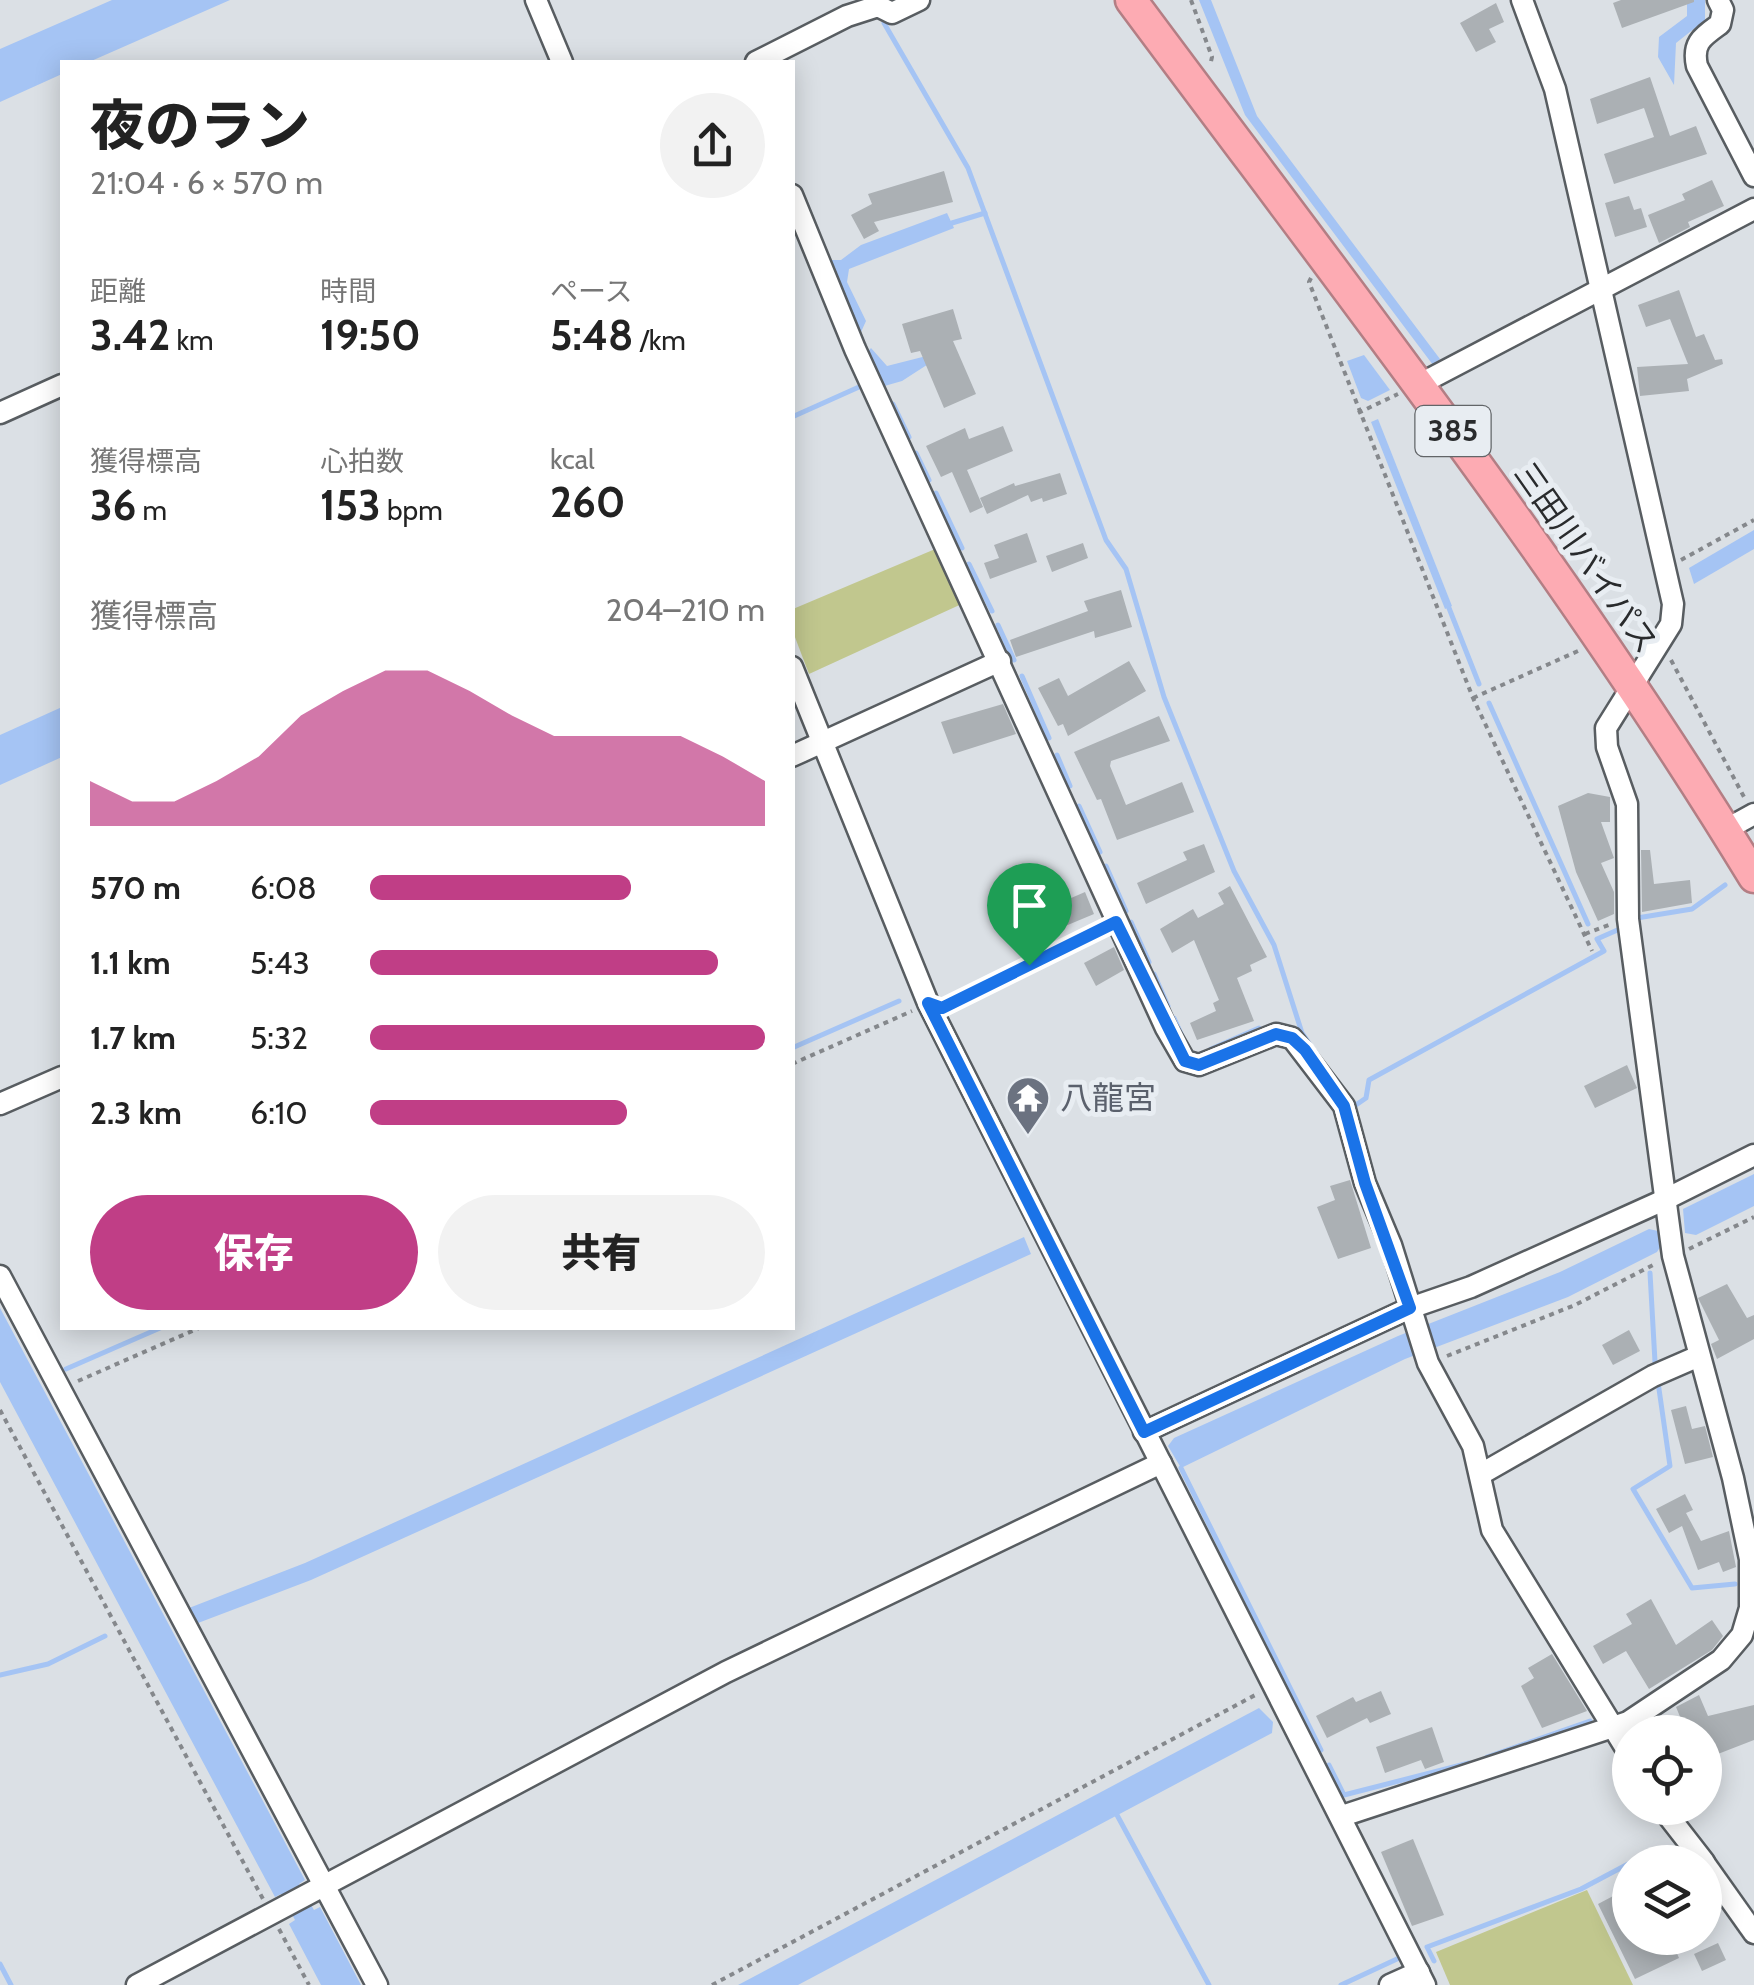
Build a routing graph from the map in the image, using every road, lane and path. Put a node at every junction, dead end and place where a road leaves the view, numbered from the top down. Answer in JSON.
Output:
{"nodes":[{"id":1,"x":536,"y":0,"type":"edge"},
{"id":2,"x":919,"y":0,"type":"edge"},
{"id":3,"x":1131,"y":0,"type":"edge"},
{"id":4,"x":1191,"y":0,"type":"edge"},
{"id":5,"x":1522,"y":0,"type":"edge"},
{"id":6,"x":1718,"y":0,"type":"edge"},
{"id":7,"x":561,"y":60,"type":"edge"},
{"id":8,"x":760,"y":60,"type":"edge"},
{"id":9,"x":1202,"y":96,"type":"junction"},
{"id":10,"x":1754,"y":176,"type":"edge"},
{"id":11,"x":795,"y":202,"type":"edge"},
{"id":12,"x":1754,"y":210,"type":"edge"},
{"id":13,"x":1324,"y":256,"type":"junction"},
{"id":14,"x":1604,"y":289,"type":"junction"},
{"id":15,"x":1420,"y":384,"type":"junction"},
{"id":16,"x":60,"y":387,"type":"edge"},
{"id":17,"x":0,"y":413,"type":"edge"},
{"id":18,"x":1358,"y":413,"type":"junction"},
{"id":19,"x":1754,"y":520,"type":"edge"},
{"id":20,"x":1668,"y":567,"type":"junction"},
{"id":21,"x":1598,"y":637,"type":"junction"},
{"id":22,"x":1661,"y":642,"type":"junction"},
{"id":23,"x":1000,"y":661,"type":"junction"},
{"id":24,"x":795,"y":675,"type":"edge"},
{"id":25,"x":1634,"y":687,"type":"junction"},
{"id":26,"x":1473,"y":698,"type":"junction"},
{"id":27,"x":821,"y":744,"type":"junction"},
{"id":28,"x":795,"y":755,"type":"edge"},
{"id":29,"x":1753,"y":814,"type":"edge"},
{"id":30,"x":1725,"y":830,"type":"junction"},
{"id":31,"x":1754,"y":877,"type":"edge"},
{"id":32,"x":1628,"y":919,"type":"junction"},
{"id":33,"x":1116,"y":922,"type":"junction"},
{"id":34,"x":1584,"y":934,"type":"junction"},
{"id":35,"x":1592,"y":951,"type":"dead end"},
{"id":36,"x":928,"y":1003,"type":"junction"},
{"id":37,"x":795,"y":1063,"type":"edge"},
{"id":38,"x":60,"y":1078,"type":"edge"},
{"id":39,"x":0,"y":1104,"type":"edge"},
{"id":40,"x":1754,"y":1155,"type":"edge"},
{"id":41,"x":1664,"y":1200,"type":"junction"},
{"id":42,"x":1754,"y":1217,"type":"edge"},
{"id":43,"x":1673,"y":1256,"type":"junction"},
{"id":44,"x":0,"y":1276,"type":"edge"},
{"id":45,"x":1413,"y":1315,"type":"junction"},
{"id":46,"x":194,"y":1330,"type":"edge"},
{"id":47,"x":1699,"y":1356,"type":"junction"},
{"id":48,"x":1427,"y":1360,"type":"junction"},
{"id":49,"x":60,"y":1389,"type":"junction"},
{"id":50,"x":0,"y":1410,"type":"edge"},
{"id":51,"x":2,"y":1419,"type":"edge"},
{"id":52,"x":1144,"y":1432,"type":"junction"},
{"id":53,"x":1162,"y":1463,"type":"junction"},
{"id":54,"x":1481,"y":1474,"type":"junction"},
{"id":55,"x":1753,"y":1581,"type":"edge"},
{"id":56,"x":1275,"y":1684,"type":"junction"},
{"id":57,"x":1637,"y":1715,"type":"edge"},
{"id":58,"x":1612,"y":1725,"type":"edge"},
{"id":59,"x":1612,"y":1729,"type":"edge"},
{"id":60,"x":1342,"y":1816,"type":"junction"},
{"id":61,"x":1675,"y":1825,"type":"edge"},
{"id":62,"x":1690,"y":1845,"type":"edge"},
{"id":63,"x":1722,"y":1888,"type":"edge"},
{"id":64,"x":317,"y":1890,"type":"junction"},
{"id":65,"x":277,"y":1911,"type":"junction"},
{"id":66,"x":1754,"y":1932,"type":"edge"},
{"id":67,"x":1422,"y":1978,"type":"edge"},
{"id":68,"x":137,"y":1985,"type":"edge"},
{"id":69,"x":309,"y":1985,"type":"edge"},
{"id":70,"x":377,"y":1985,"type":"edge"},
{"id":71,"x":712,"y":1985,"type":"edge"},
{"id":72,"x":1390,"y":1985,"type":"edge"}],
"edges":[{"from":1,"to":7,"type":"street"},
{"from":2,"to":8,"type":"street"},
{"from":3,"to":9,"type":"highway","name":"三田川バイパス","number":"385"},
{"from":4,"to":9,"type":"path"},
{"from":5,"to":14,"type":"street"},
{"from":6,"to":10,"type":"street"},
{"from":9,"to":13,"type":"highway","name":"三田川バイパス","number":"385"},
{"from":11,"to":23,"type":"street"},
{"from":12,"to":14,"type":"street"},
{"from":13,"to":15,"type":"highway","name":"三田川バイパス","number":"385"},
{"from":13,"to":18,"type":"path"},
{"from":14,"to":15,"type":"street"},
{"from":14,"to":20,"type":"street"},
{"from":15,"to":18,"type":"path"},
{"from":15,"to":21,"type":"highway","name":"三田川バイパス","number":"385"},
{"from":16,"to":17,"type":"street"},
{"from":18,"to":26,"type":"path"},
{"from":19,"to":20,"type":"path"},
{"from":20,"to":22,"type":"street"},
{"from":21,"to":25,"type":"highway","name":"三田川バイパス","number":"385"},
{"from":21,"to":26,"type":"path"},
{"from":22,"to":25,"type":"street"},
{"from":22,"to":29,"type":"path"},
{"from":23,"to":27,"type":"street"},
{"from":23,"to":33,"type":"street"},
{"from":24,"to":27,"type":"street"},
{"from":25,"to":30,"type":"highway","name":"三田川バイパス","number":"385"},
{"from":25,"to":32,"type":"street"},
{"from":26,"to":34,"type":"path"},
{"from":27,"to":28,"type":"street"},
{"from":27,"to":36,"type":"street"},
{"from":29,"to":30,"type":"street"},
{"from":30,"to":31,"type":"highway","name":"三田川バイパス","number":"385"},
{"from":32,"to":34,"type":"path"},
{"from":32,"to":41,"type":"street"},
{"from":33,"to":36,"type":"path"},
{"from":33,"to":45,"type":"street"},
{"from":34,"to":35,"type":"path"},
{"from":36,"to":37,"type":"path"},
{"from":36,"to":52,"type":"street"},
{"from":38,"to":39,"type":"street"},
{"from":40,"to":41,"type":"street"},
{"from":41,"to":43,"type":"street"},
{"from":41,"to":45,"type":"street"},
{"from":42,"to":43,"type":"path"},
{"from":43,"to":47,"type":"street"},
{"from":43,"to":48,"type":"path"},
{"from":44,"to":49,"type":"street"},
{"from":45,"to":48,"type":"street"},
{"from":45,"to":52,"type":"street"},
{"from":46,"to":49,"type":"path"},
{"from":47,"to":54,"type":"street"},
{"from":47,"to":55,"type":"street"},
{"from":48,"to":54,"type":"street"},
{"from":49,"to":64,"type":"street"},
{"from":50,"to":51,"type":"path"},
{"from":51,"to":65,"type":"path"},
{"from":52,"to":53,"type":"street"},
{"from":53,"to":56,"type":"street"},
{"from":53,"to":64,"type":"street"},
{"from":54,"to":58,"type":"street"},
{"from":55,"to":57,"type":"street"},
{"from":56,"to":60,"type":"street"},
{"from":56,"to":71,"type":"path"},
{"from":59,"to":60,"type":"street"},
{"from":60,"to":67,"type":"street"},
{"from":61,"to":62,"type":"street"},
{"from":63,"to":66,"type":"street"},
{"from":64,"to":65,"type":"street"},
{"from":64,"to":70,"type":"street"},
{"from":65,"to":68,"type":"street"},
{"from":65,"to":69,"type":"path"},
{"from":67,"to":72,"type":"street"}]}
